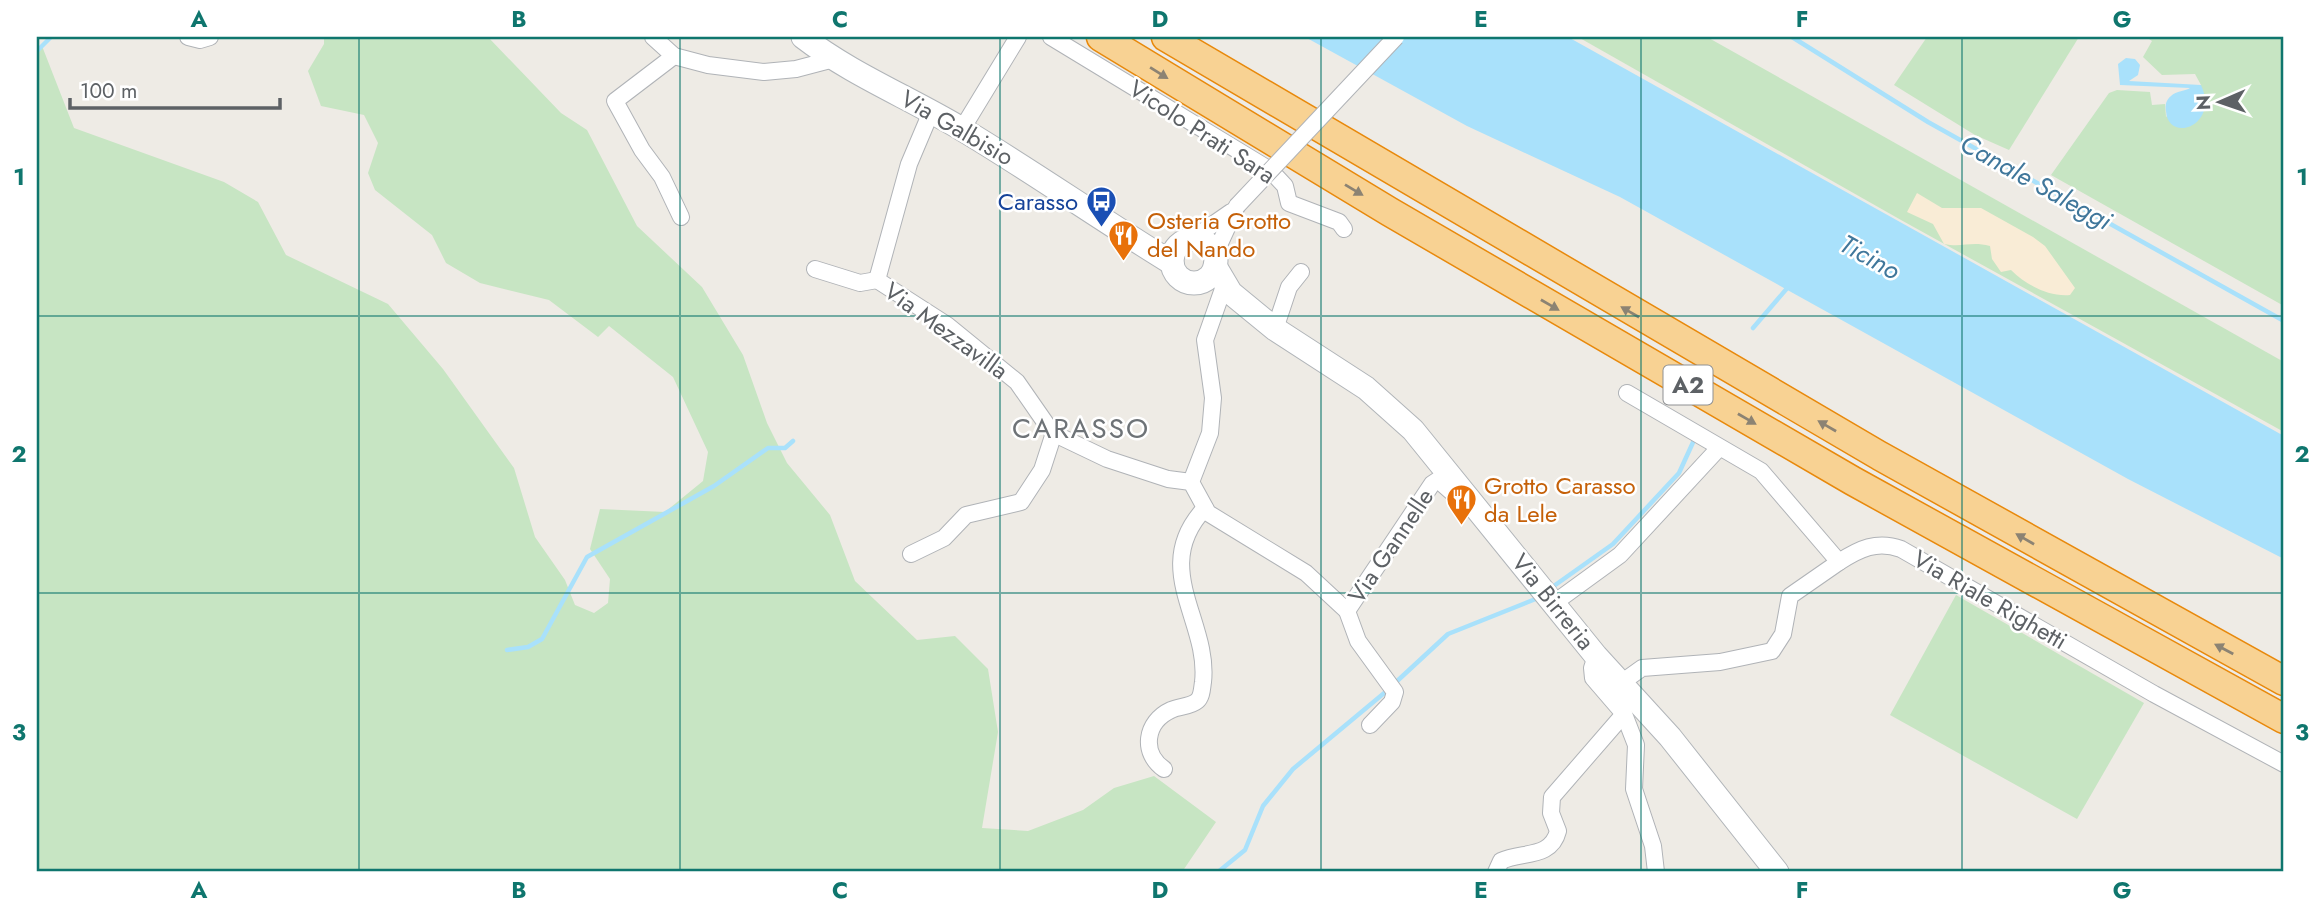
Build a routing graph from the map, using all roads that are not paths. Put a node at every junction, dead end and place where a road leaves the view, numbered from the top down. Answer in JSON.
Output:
{"nodes":[{"id":1,"x":188,"y":37,"type":"edge"},
{"id":2,"x":210,"y":37,"type":"edge"},
{"id":3,"x":653,"y":37,"type":"edge"},
{"id":4,"x":803,"y":37,"type":"edge"},
{"id":5,"x":1018,"y":37,"type":"edge"},
{"id":6,"x":1051,"y":37,"type":"edge"},
{"id":7,"x":1101,"y":37,"type":"edge"},
{"id":8,"x":1166,"y":37,"type":"edge"},
{"id":9,"x":1396,"y":37,"type":"edge"},
{"id":10,"x":674,"y":56,"type":"junction"},
{"id":11,"x":834,"y":59,"type":"junction"},
{"id":12,"x":931,"y":112,"type":"junction"},
{"id":13,"x":961,"y":129,"type":"junction"},
{"id":14,"x":1234,"y":209,"type":"junction"},
{"id":15,"x":681,"y":217,"type":"dead end"},
{"id":16,"x":1344,"y":229,"type":"dead end"},
{"id":17,"x":1180,"y":249,"type":"junction"},
{"id":18,"x":815,"y":269,"type":"dead end"},
{"id":19,"x":1301,"y":272,"type":"dead end"},
{"id":20,"x":1218,"y":277,"type":"junction"},
{"id":21,"x":877,"y":280,"type":"junction"},
{"id":22,"x":1275,"y":329,"type":"junction"},
{"id":23,"x":1628,"y":394,"type":"dead end"},
{"id":24,"x":1054,"y":433,"type":"junction"},
{"id":25,"x":1719,"y":448,"type":"junction"},
{"id":26,"x":1191,"y":482,"type":"junction"},
{"id":27,"x":1469,"y":498,"type":"junction"},
{"id":28,"x":1205,"y":508,"type":"junction"},
{"id":29,"x":911,"y":554,"type":"dead end"},
{"id":30,"x":1839,"y":562,"type":"junction"},
{"id":31,"x":1552,"y":600,"type":"junction"},
{"id":32,"x":1347,"y":611,"type":"junction"},
{"id":33,"x":1597,"y":656,"type":"junction"},
{"id":34,"x":2284,"y":681,"type":"edge"},
{"id":35,"x":1621,"y":683,"type":"junction"},
{"id":36,"x":1624,"y":714,"type":"junction"},
{"id":37,"x":2284,"y":719,"type":"edge"},
{"id":38,"x":1370,"y":725,"type":"dead end"},
{"id":39,"x":2284,"y":764,"type":"edge"},
{"id":40,"x":1164,"y":769,"type":"dead end"},
{"id":41,"x":1496,"y":872,"type":"edge"},
{"id":42,"x":1656,"y":872,"type":"edge"},
{"id":43,"x":1777,"y":872,"type":"edge"}],
"edges":[{"from":1,"to":2,"type":"street"},
{"from":3,"to":10,"type":"street"},
{"from":4,"to":11,"type":"street","name":"Via Galbisio"},
{"from":5,"to":13,"type":"street"},
{"from":6,"to":16,"type":"street","name":"Vicolo Prati Sara"},
{"from":7,"to":37,"type":"highway","number":"A2","one_way":true},
{"from":34,"to":8,"type":"highway","number":"A2","one_way":true},
{"from":9,"to":14,"type":"street","bridge":true},
{"from":10,"to":11,"type":"street"},
{"from":10,"to":15,"type":"street"},
{"from":11,"to":12,"type":"street","name":"Via Galbisio"},
{"from":12,"to":13,"type":"street","name":"Via Galbisio"},
{"from":12,"to":21,"type":"street","name":"Via Mezzavilla"},
{"from":13,"to":17,"type":"street","name":"Via Galbisio"},
{"from":14,"to":17,"type":"street"},
{"from":14,"to":20,"type":"street"},
{"from":17,"to":20,"type":"street","name":"Via Birreria"},
{"from":17,"to":20,"type":"street"},
{"from":18,"to":21,"type":"street"},
{"from":19,"to":22,"type":"street"},
{"from":20,"to":22,"type":"street","name":"Via Birreria"},
{"from":20,"to":26,"type":"street"},
{"from":21,"to":24,"type":"street","name":"Via Mezzavilla"},
{"from":22,"to":27,"type":"street","name":"Via Birreria"},
{"from":23,"to":25,"type":"street"},
{"from":24,"to":26,"type":"street","name":"Via Mezzavilla"},
{"from":24,"to":29,"type":"street"},
{"from":25,"to":30,"type":"street"},
{"from":25,"to":31,"type":"street"},
{"from":26,"to":28,"type":"street"},
{"from":27,"to":31,"type":"street","name":"Via Birreria"},
{"from":27,"to":32,"type":"street","name":"Via Gannelle"},
{"from":28,"to":32,"type":"street"},
{"from":28,"to":40,"type":"street"},
{"from":30,"to":35,"type":"street","name":"Via Riale Righetti"},
{"from":30,"to":39,"type":"street","name":"Via Riale Righetti"},
{"from":31,"to":33,"type":"street","name":"Via Birreria"},
{"from":32,"to":38,"type":"street"},
{"from":33,"to":35,"type":"street","name":"Via Birreria"},
{"from":33,"to":36,"type":"street"},
{"from":35,"to":43,"type":"street","name":"Via Birreria"},
{"from":36,"to":41,"type":"street"},
{"from":36,"to":42,"type":"street"}]}
